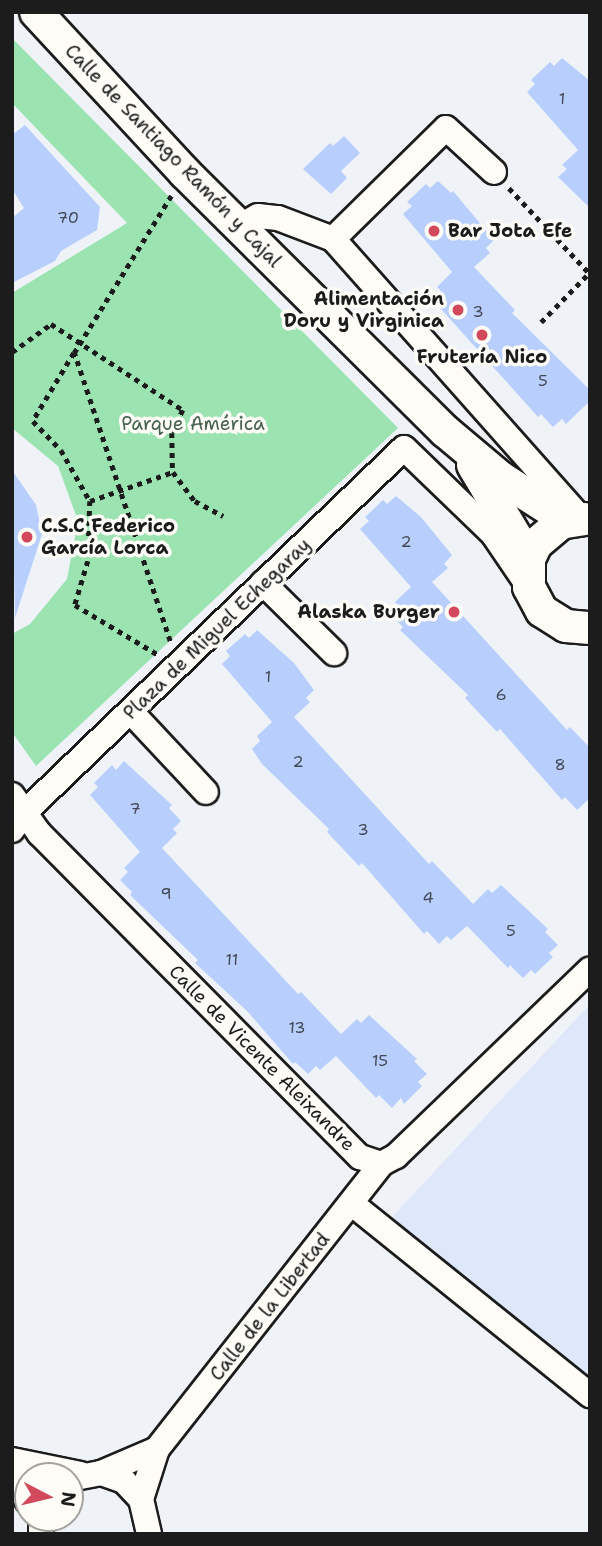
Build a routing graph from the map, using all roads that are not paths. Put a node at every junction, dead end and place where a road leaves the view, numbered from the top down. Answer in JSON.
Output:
{"nodes":[{"id":1,"x":36,"y":12,"type":"edge"},
{"id":2,"x":494,"y":172,"type":"road end"},
{"id":3,"x":239,"y":227,"type":"junction"},
{"id":4,"x":334,"y":239,"type":"junction"},
{"id":5,"x":461,"y":446,"type":"junction"},
{"id":6,"x":582,"y":518,"type":"edge"},
{"id":7,"x":529,"y":573,"type":"junction"},
{"id":8,"x":263,"y":583,"type":"junction"},
{"id":9,"x":590,"y":628,"type":"edge"},
{"id":10,"x":334,"y":653,"type":"dead end"},
{"id":11,"x":132,"y":713,"type":"junction"},
{"id":12,"x":206,"y":792,"type":"dead end"},
{"id":13,"x":15,"y":813,"type":"edge"},
{"id":14,"x":590,"y":969,"type":"edge"},
{"id":15,"x":381,"y":1164,"type":"junction"},
{"id":16,"x":351,"y":1203,"type":"junction"},
{"id":17,"x":590,"y":1395,"type":"edge"},
{"id":18,"x":157,"y":1449,"type":"junction"},
{"id":19,"x":84,"y":1475,"type":"edge"},
{"id":20,"x":141,"y":1499,"type":"junction"},
{"id":21,"x":149,"y":1534,"type":"edge"}],
"edges":[{"from":1,"to":3,"type":"main road","name":"Calle de Santiago Ramón y Cajal"},
{"from":2,"to":4,"type":"street"},
{"from":3,"to":4,"type":"street"},
{"from":3,"to":5,"type":"main road","name":"Calle de Santiago Ramón y Cajal"},
{"from":4,"to":6,"type":"street"},
{"from":5,"to":6,"type":"main road","name":"Calle de Santiago Ramón y Cajal"},
{"from":5,"to":7,"type":"main road","name":"Calle de Santiago Ramón y Cajal"},
{"from":6,"to":7,"type":"main road"},
{"from":7,"to":8,"type":"street","name":"Plaza de Miguel Echegaray"},
{"from":7,"to":9,"type":"main road","name":"Calle de Santiago Ramón y Cajal"},
{"from":8,"to":10,"type":"street"},
{"from":8,"to":11,"type":"street","name":"Plaza de Miguel Echegaray"},
{"from":11,"to":12,"type":"street"},
{"from":11,"to":13,"type":"street","name":"Plaza de Miguel Echegaray"},
{"from":13,"to":15,"type":"street","name":"Calle de Vicente Aleixandre"},
{"from":14,"to":15,"type":"street"},
{"from":15,"to":16,"type":"street","name":"Calle de la Libertad"},
{"from":16,"to":17,"type":"street"},
{"from":16,"to":18,"type":"street","name":"Calle de la Libertad"},
{"from":18,"to":19,"type":"street","name":"Calle de la Libertad"},
{"from":18,"to":20,"type":"street","name":"Calle de la Libertad"},
{"from":19,"to":20,"type":"street"},
{"from":20,"to":21,"type":"street"}]}
